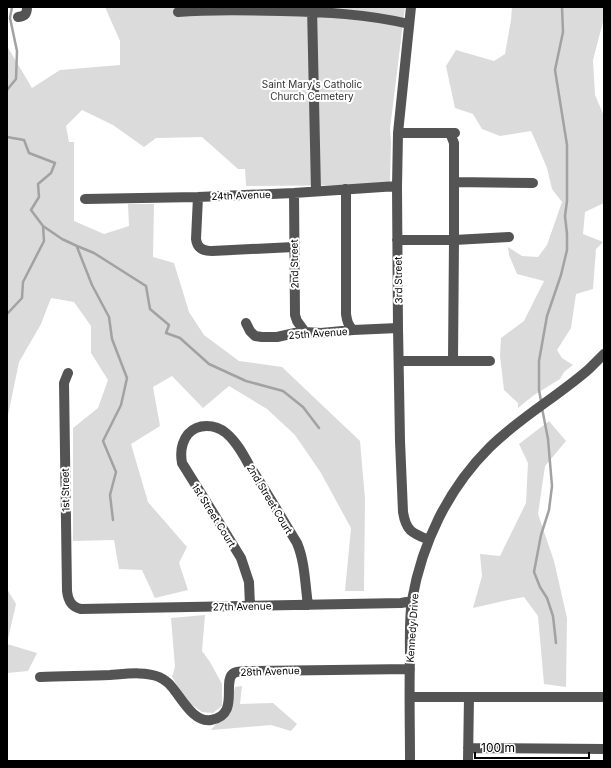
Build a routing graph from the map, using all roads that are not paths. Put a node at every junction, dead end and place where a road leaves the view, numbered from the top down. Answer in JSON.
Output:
{"nodes":[{"id":1,"x":27,"y":7,"type":"edge"},
{"id":2,"x":411,"y":7,"type":"edge"},
{"id":3,"x":252,"y":8,"type":"edge"},
{"id":4,"x":312,"y":9,"type":"edge"},
{"id":5,"x":178,"y":12,"type":"dead end"},
{"id":6,"x":18,"y":17,"type":"dead end"},
{"id":7,"x":409,"y":24,"type":"junction"},
{"id":8,"x":398,"y":132,"type":"junction"},
{"id":9,"x":454,"y":182,"type":"junction"},
{"id":10,"x":533,"y":183,"type":"dead end"},
{"id":11,"x":397,"y":186,"type":"junction"},
{"id":12,"x":345,"y":189,"type":"junction"},
{"id":13,"x":316,"y":191,"type":"junction"},
{"id":14,"x":294,"y":193,"type":"junction"},
{"id":15,"x":198,"y":197,"type":"junction"},
{"id":16,"x":85,"y":200,"type":"dead end"},
{"id":17,"x":508,"y":237,"type":"dead end"},
{"id":18,"x":397,"y":240,"type":"junction"},
{"id":19,"x":454,"y":240,"type":"junction"},
{"id":20,"x":294,"y":247,"type":"junction"},
{"id":21,"x":246,"y":323,"type":"dead end"},
{"id":22,"x":398,"y":328,"type":"junction"},
{"id":23,"x":353,"y":330,"type":"junction"},
{"id":24,"x":305,"y":332,"type":"junction"},
{"id":25,"x":604,"y":354,"type":"edge"},
{"id":26,"x":453,"y":360,"type":"junction"},
{"id":27,"x":399,"y":361,"type":"junction"},
{"id":28,"x":490,"y":361,"type":"dead end"},
{"id":29,"x":68,"y":373,"type":"dead end"},
{"id":30,"x":194,"y":429,"type":"joint"},
{"id":31,"x":429,"y":540,"type":"junction"},
{"id":32,"x":412,"y":601,"type":"junction"},
{"id":33,"x":308,"y":605,"type":"junction"},
{"id":34,"x":73,"y":606,"type":"joint"},
{"id":35,"x":250,"y":606,"type":"junction"},
{"id":36,"x":410,"y":669,"type":"junction"},
{"id":37,"x":40,"y":677,"type":"dead end"},
{"id":38,"x":410,"y":697,"type":"junction"},
{"id":39,"x":469,"y":697,"type":"junction"},
{"id":40,"x":604,"y":697,"type":"edge"},
{"id":41,"x":468,"y":748,"type":"junction"},
{"id":42,"x":604,"y":749,"type":"edge"},
{"id":43,"x":410,"y":761,"type":"edge"},
{"id":44,"x":468,"y":761,"type":"edge"}],
"edges":[{"from":1,"to":6,"type":"street"},
{"from":2,"to":7,"type":"street","name":"3rd Street"},
{"from":3,"to":4,"type":"street"},
{"from":3,"to":5,"type":"street"},
{"from":4,"to":7,"type":"street"},
{"from":4,"to":13,"type":"street"},
{"from":7,"to":8,"type":"street","name":"3rd Street"},
{"from":8,"to":9,"type":"street"},
{"from":8,"to":11,"type":"street","name":"3rd Street"},
{"from":9,"to":10,"type":"street"},
{"from":9,"to":19,"type":"street"},
{"from":11,"to":12,"type":"street","name":"24th Avenue"},
{"from":11,"to":18,"type":"street","name":"3rd Street"},
{"from":12,"to":13,"type":"street","name":"24th Avenue"},
{"from":12,"to":23,"type":"street"},
{"from":13,"to":14,"type":"street","name":"24th Avenue"},
{"from":14,"to":15,"type":"street","name":"24th Avenue"},
{"from":14,"to":20,"type":"street","name":"2nd Street"},
{"from":15,"to":16,"type":"street","name":"24th Avenue"},
{"from":15,"to":20,"type":"street"},
{"from":17,"to":19,"type":"street"},
{"from":18,"to":19,"type":"street"},
{"from":18,"to":22,"type":"street","name":"3rd Street"},
{"from":19,"to":26,"type":"street"},
{"from":20,"to":24,"type":"street","name":"2nd Street"},
{"from":21,"to":24,"type":"street","name":"25th Avenue"},
{"from":22,"to":23,"type":"street","name":"25th Avenue"},
{"from":22,"to":27,"type":"street","name":"3rd Street"},
{"from":23,"to":24,"type":"street","name":"25th Avenue"},
{"from":25,"to":31,"type":"street","name":"Kennedy Drive"},
{"from":26,"to":27,"type":"street"},
{"from":26,"to":28,"type":"street"},
{"from":27,"to":31,"type":"street","name":"3rd Street"},
{"from":29,"to":34,"type":"street","name":"1st Street"},
{"from":30,"to":33,"type":"street","name":"2nd Street Court"},
{"from":30,"to":35,"type":"street","name":"1st Street Court"},
{"from":31,"to":32,"type":"street","name":"Kennedy Drive"},
{"from":32,"to":33,"type":"street","name":"27th Avenue"},
{"from":32,"to":36,"type":"street","name":"Kennedy Drive"},
{"from":33,"to":35,"type":"street","name":"27th Avenue"},
{"from":34,"to":35,"type":"street","name":"27th Avenue"},
{"from":36,"to":37,"type":"street","name":"28th Avenue"},
{"from":36,"to":38,"type":"street","name":"Kennedy Drive"},
{"from":38,"to":39,"type":"street"},
{"from":38,"to":43,"type":"street","name":"Kennedy Drive"},
{"from":39,"to":40,"type":"street"},
{"from":39,"to":41,"type":"street"},
{"from":41,"to":42,"type":"street"},
{"from":41,"to":44,"type":"street"}]}
